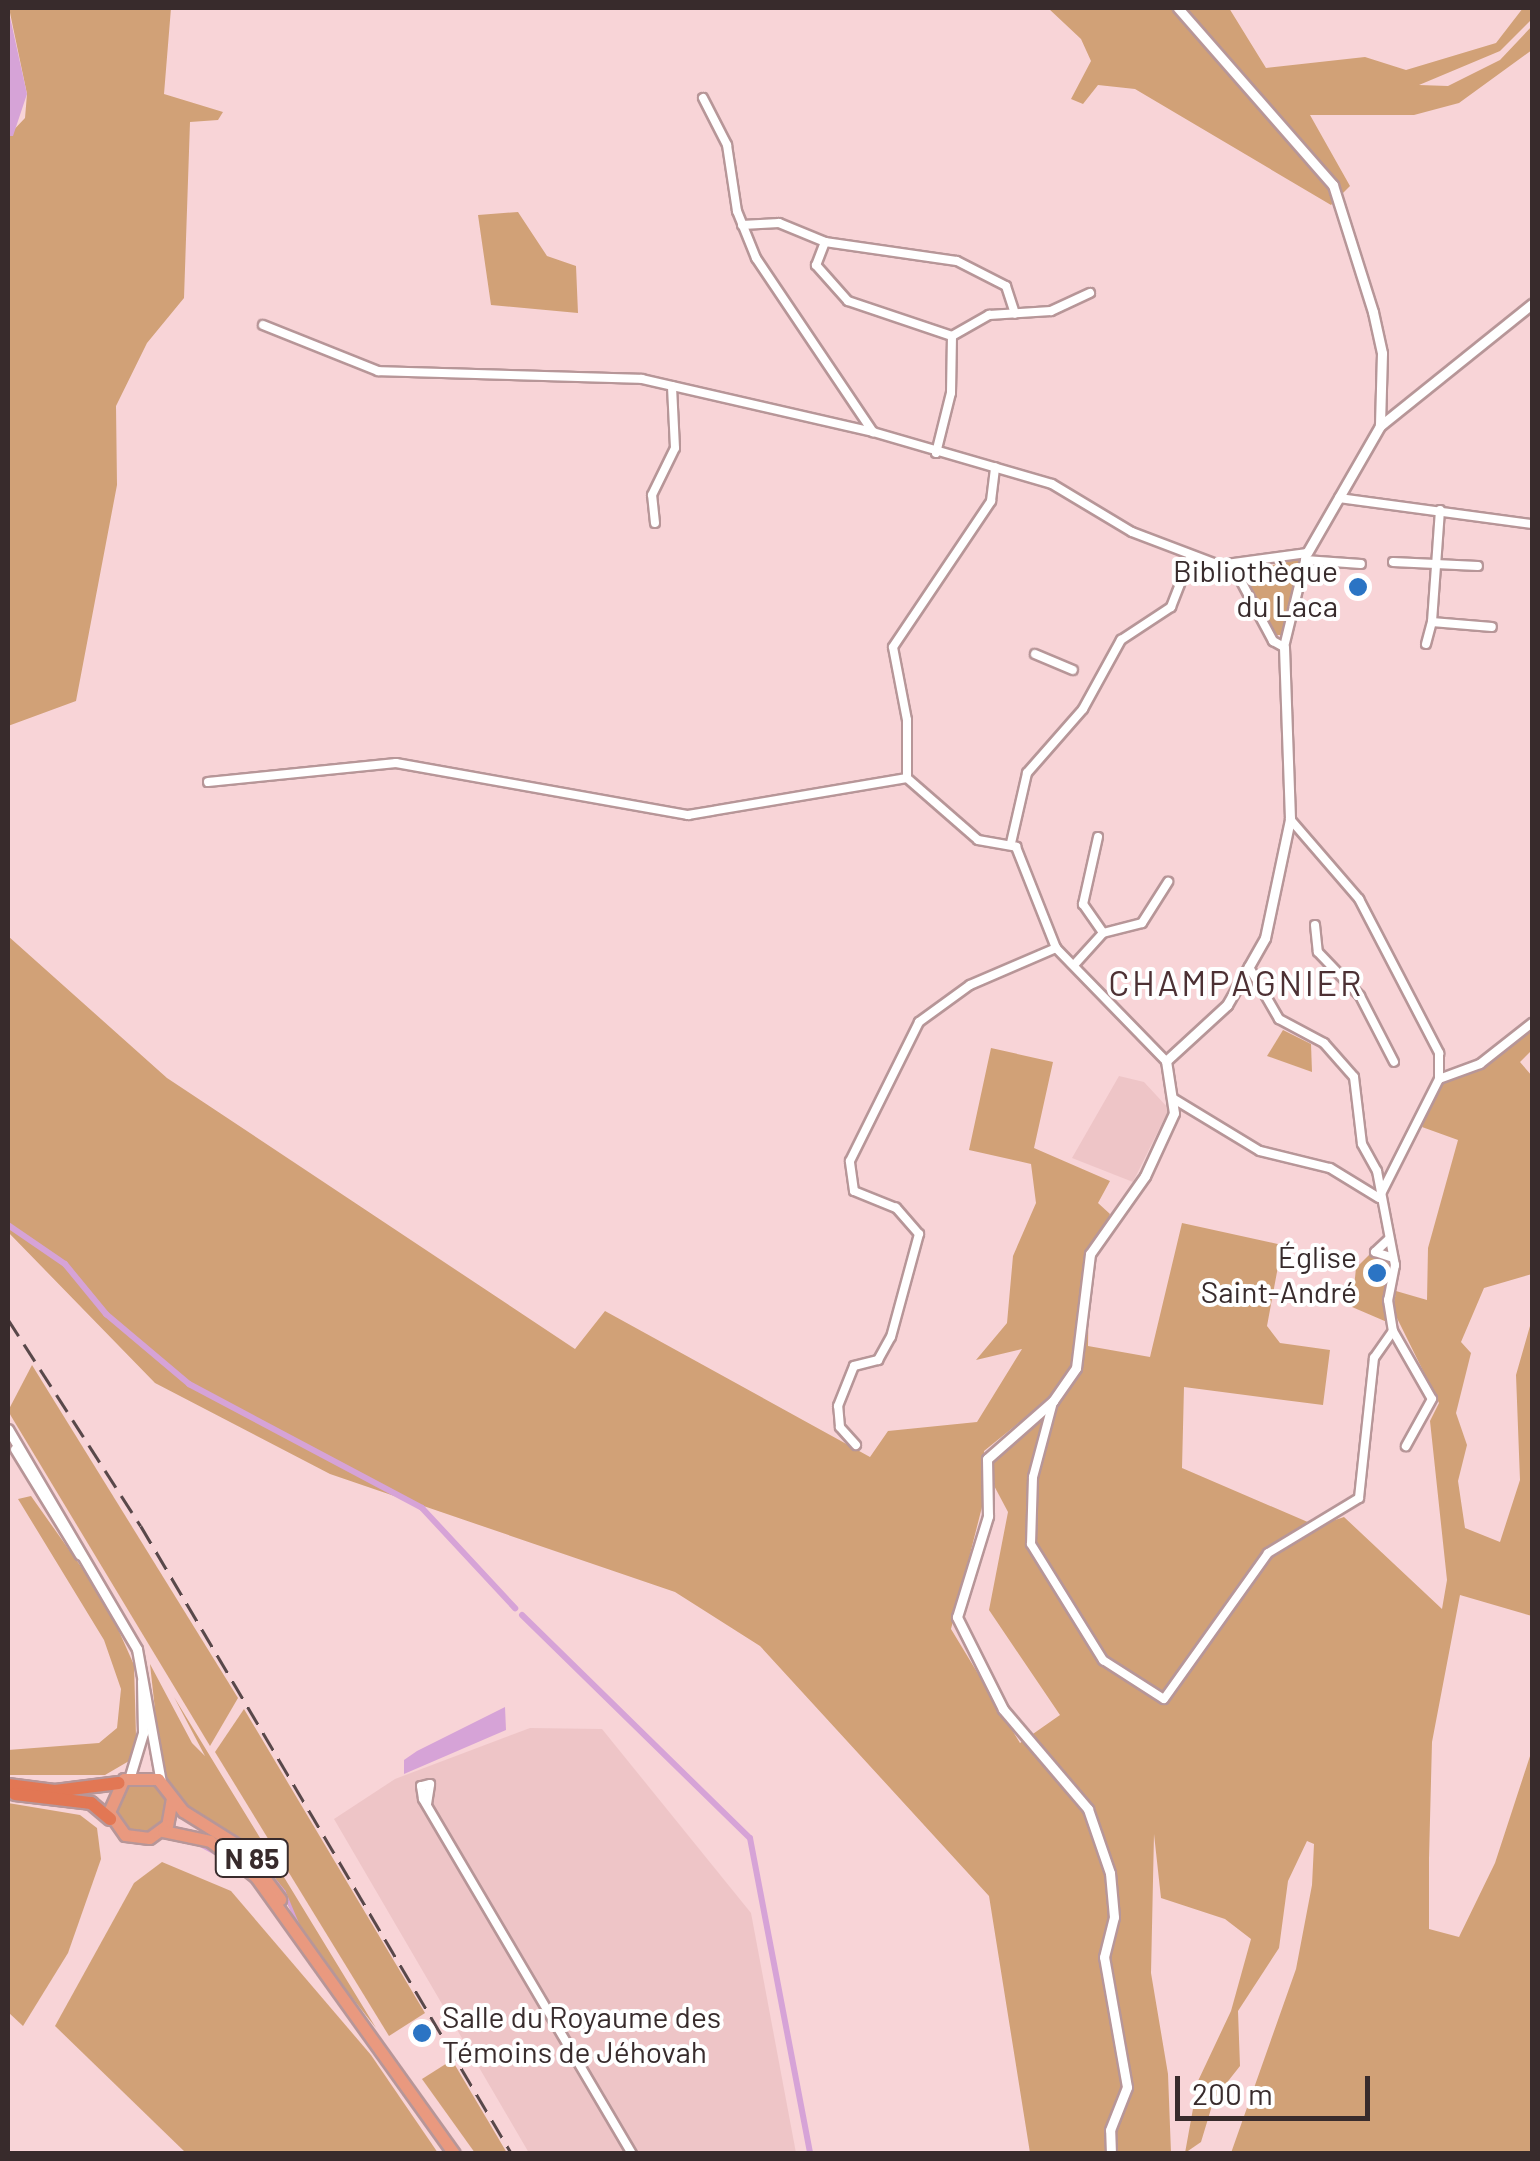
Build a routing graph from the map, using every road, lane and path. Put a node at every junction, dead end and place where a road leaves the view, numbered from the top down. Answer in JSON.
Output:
{"nodes":[{"id":1,"x":1178,"y":8,"type":"edge"},
{"id":2,"x":703,"y":98,"type":"dead end"},
{"id":3,"x":742,"y":225,"type":"junction"},
{"id":4,"x":824,"y":242,"type":"junction"},
{"id":5,"x":1090,"y":293,"type":"dead end"},
{"id":6,"x":1532,"y":304,"type":"edge"},
{"id":7,"x":1015,"y":314,"type":"junction"},
{"id":8,"x":263,"y":325,"type":"dead end"},
{"id":9,"x":952,"y":336,"type":"junction"},
{"id":10,"x":672,"y":386,"type":"junction"},
{"id":11,"x":1380,"y":426,"type":"junction"},
{"id":12,"x":873,"y":432,"type":"junction"},
{"id":13,"x":936,"y":453,"type":"junction"},
{"id":14,"x":995,"y":467,"type":"junction"},
{"id":15,"x":1339,"y":498,"type":"junction"},
{"id":16,"x":1440,"y":510,"type":"junction"},
{"id":17,"x":655,"y":523,"type":"dead end"},
{"id":18,"x":1532,"y":524,"type":"edge"},
{"id":19,"x":1191,"y":556,"type":"junction"},
{"id":20,"x":1306,"y":556,"type":"junction"},
{"id":21,"x":1393,"y":562,"type":"dead end"},
{"id":22,"x":1360,"y":564,"type":"dead end"},
{"id":23,"x":1437,"y":566,"type":"junction"},
{"id":24,"x":1478,"y":566,"type":"dead end"},
{"id":25,"x":1234,"y":568,"type":"junction"},
{"id":26,"x":1432,"y":622,"type":"junction"},
{"id":27,"x":1492,"y":627,"type":"dead end"},
{"id":28,"x":1426,"y":644,"type":"dead end"},
{"id":29,"x":1284,"y":647,"type":"junction"},
{"id":30,"x":1035,"y":654,"type":"dead end"},
{"id":31,"x":1073,"y":670,"type":"dead end"},
{"id":32,"x":907,"y":778,"type":"junction"},
{"id":33,"x":208,"y":782,"type":"dead end"},
{"id":34,"x":1290,"y":819,"type":"junction"},
{"id":35,"x":1098,"y":837,"type":"dead end"},
{"id":36,"x":1011,"y":843,"type":"junction"},
{"id":37,"x":1168,"y":882,"type":"dead end"},
{"id":38,"x":1315,"y":925,"type":"dead end"},
{"id":39,"x":1103,"y":933,"type":"junction"},
{"id":40,"x":1056,"y":948,"type":"junction"},
{"id":41,"x":1074,"y":965,"type":"junction"},
{"id":42,"x":1249,"y":967,"type":"junction"},
{"id":43,"x":1532,"y":1022,"type":"edge"},
{"id":44,"x":1166,"y":1061,"type":"junction"},
{"id":45,"x":1394,"y":1062,"type":"dead end"},
{"id":46,"x":1439,"y":1080,"type":"junction"},
{"id":47,"x":1174,"y":1099,"type":"junction"},
{"id":48,"x":1382,"y":1178,"type":"junction"},
{"id":49,"x":1379,"y":1198,"type":"junction"},
{"id":50,"x":1389,"y":1239,"type":"junction"},
{"id":51,"x":1393,"y":1258,"type":"junction"},
{"id":52,"x":1393,"y":1331,"type":"junction"},
{"id":53,"x":1054,"y":1401,"type":"junction"},
{"id":54,"x":8,"y":1431,"type":"edge"},
{"id":55,"x":856,"y":1444,"type":"dead end"},
{"id":56,"x":1406,"y":1446,"type":"dead end"},
{"id":57,"x":137,"y":1649,"type":"junction"},
{"id":58,"x":124,"y":1780,"type":"junction"},
{"id":59,"x":162,"y":1782,"type":"junction"},
{"id":60,"x":8,"y":1788,"type":"edge"},
{"id":61,"x":172,"y":1798,"type":"junction"},
{"id":62,"x":427,"y":1804,"type":"dead end"},
{"id":63,"x":110,"y":1818,"type":"junction"},
{"id":64,"x":163,"y":1831,"type":"junction"},
{"id":65,"x":300,"y":1944,"type":"junction"},
{"id":66,"x":454,"y":2154,"type":"edge"},
{"id":67,"x":632,"y":2154,"type":"edge"},
{"id":68,"x":1112,"y":2154,"type":"edge"}],
"edges":[{"from":1,"to":11,"type":"street"},
{"from":2,"to":3,"type":"street"},
{"from":3,"to":4,"type":"street"},
{"from":3,"to":12,"type":"street"},
{"from":4,"to":7,"type":"street"},
{"from":4,"to":9,"type":"street"},
{"from":5,"to":7,"type":"street"},
{"from":6,"to":11,"type":"street"},
{"from":7,"to":9,"type":"street"},
{"from":8,"to":10,"type":"street"},
{"from":9,"to":13,"type":"street"},
{"from":10,"to":12,"type":"street"},
{"from":10,"to":17,"type":"street"},
{"from":11,"to":15,"type":"street"},
{"from":12,"to":13,"type":"street"},
{"from":13,"to":14,"type":"street"},
{"from":14,"to":19,"type":"street"},
{"from":14,"to":32,"type":"street"},
{"from":15,"to":16,"type":"street"},
{"from":15,"to":20,"type":"street"},
{"from":16,"to":18,"type":"street"},
{"from":16,"to":23,"type":"street"},
{"from":19,"to":25,"type":"street"},
{"from":19,"to":36,"type":"street"},
{"from":20,"to":22,"type":"street"},
{"from":20,"to":25,"type":"street"},
{"from":20,"to":29,"type":"street"},
{"from":21,"to":23,"type":"street"},
{"from":23,"to":24,"type":"street"},
{"from":23,"to":26,"type":"street"},
{"from":25,"to":29,"type":"street"},
{"from":26,"to":27,"type":"street"},
{"from":26,"to":28,"type":"street"},
{"from":29,"to":34,"type":"street"},
{"from":30,"to":31,"type":"street"},
{"from":32,"to":33,"type":"street"},
{"from":32,"to":36,"type":"street"},
{"from":34,"to":42,"type":"street"},
{"from":34,"to":46,"type":"street"},
{"from":35,"to":39,"type":"street"},
{"from":36,"to":40,"type":"street"},
{"from":37,"to":39,"type":"street"},
{"from":38,"to":45,"type":"street"},
{"from":39,"to":41,"type":"street"},
{"from":40,"to":41,"type":"street"},
{"from":40,"to":55,"type":"street"},
{"from":41,"to":44,"type":"street"},
{"from":42,"to":44,"type":"street"},
{"from":42,"to":48,"type":"street"},
{"from":43,"to":46,"type":"street"},
{"from":44,"to":47,"type":"street"},
{"from":46,"to":48,"type":"street"},
{"from":47,"to":49,"type":"street"},
{"from":47,"to":53,"type":"street"},
{"from":48,"to":49,"type":"street"},
{"from":49,"to":50,"type":"street"},
{"from":50,"to":51,"type":"street"},
{"from":50,"to":51,"type":"street"},
{"from":51,"to":52,"type":"street"},
{"from":52,"to":53,"type":"street"},
{"from":52,"to":56,"type":"street"},
{"from":53,"to":68,"type":"street"},
{"from":54,"to":57,"type":"street"},
{"from":57,"to":58,"type":"street"},
{"from":57,"to":59,"type":"street"},
{"from":58,"to":59,"type":"main road"},
{"from":58,"to":60,"type":"highway"},
{"from":58,"to":63,"type":"main road"},
{"from":59,"to":61,"type":"main road"},
{"from":60,"to":63,"type":"highway"},
{"from":61,"to":64,"type":"main road"},
{"from":61,"to":65,"type":"main road","number":"N 85"},
{"from":62,"to":67,"type":"street"},
{"from":63,"to":64,"type":"main road"},
{"from":64,"to":65,"type":"main road","number":"N 85"},
{"from":65,"to":66,"type":"main road","number":"N 85"}]}
